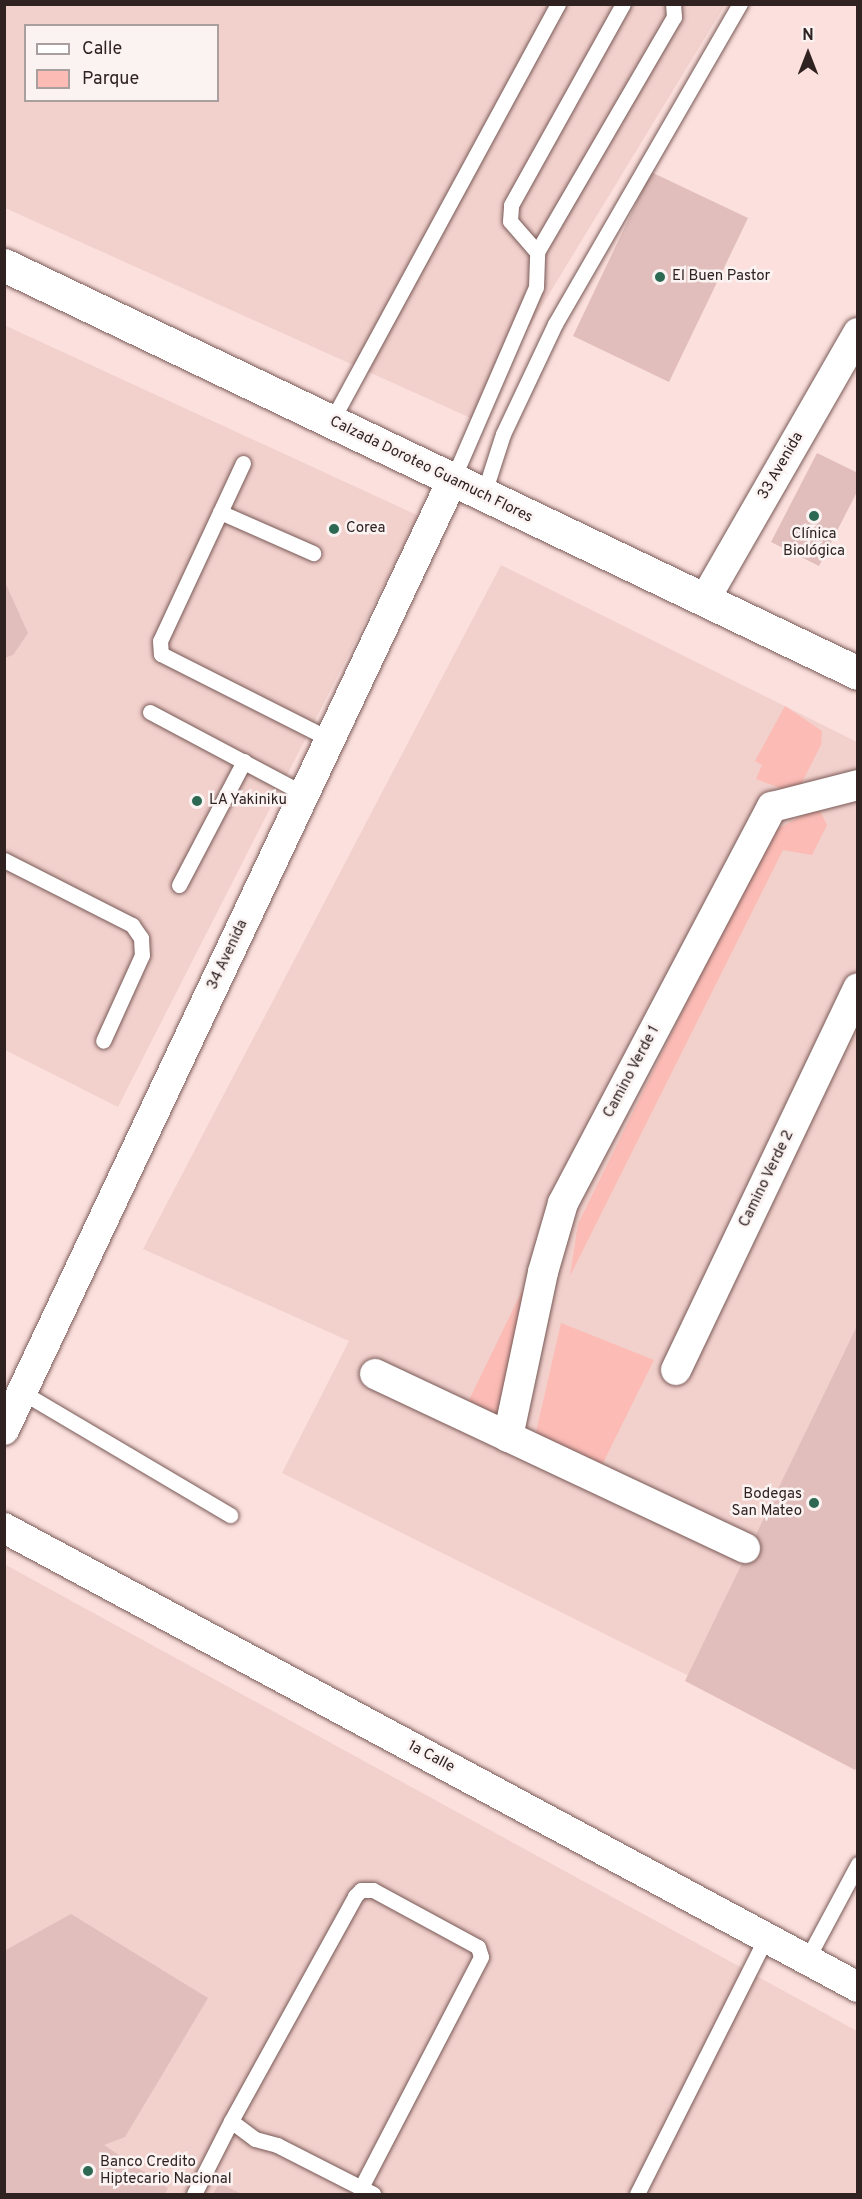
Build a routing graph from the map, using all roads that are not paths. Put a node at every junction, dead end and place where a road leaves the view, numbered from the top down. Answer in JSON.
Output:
{"nodes":[{"id":1,"x":558,"y":4,"type":"edge"},
{"id":2,"x":623,"y":4,"type":"edge"},
{"id":3,"x":673,"y":4,"type":"edge"},
{"id":4,"x":740,"y":4,"type":"edge"},
{"id":5,"x":537,"y":252,"type":"junction"},
{"id":6,"x":4,"y":265,"type":"edge"},
{"id":7,"x":858,"y":333,"type":"edge"},
{"id":8,"x":331,"y":422,"type":"junction"},
{"id":9,"x":243,"y":463,"type":"dead end"},
{"id":10,"x":452,"y":481,"type":"junction"},
{"id":11,"x":483,"y":496,"type":"junction"},
{"id":12,"x":220,"y":512,"type":"junction"},
{"id":13,"x":313,"y":553,"type":"dead end"},
{"id":14,"x":705,"y":599,"type":"junction"},
{"id":15,"x":858,"y":674,"type":"edge"},
{"id":16,"x":150,"y":712,"type":"dead end"},
{"id":17,"x":328,"y":739,"type":"junction"},
{"id":18,"x":244,"y":761,"type":"junction"},
{"id":19,"x":858,"y":785,"type":"edge"},
{"id":20,"x":304,"y":794,"type":"junction"},
{"id":21,"x":4,"y":860,"type":"edge"},
{"id":22,"x":179,"y":885,"type":"dead end"},
{"id":23,"x":858,"y":988,"type":"edge"},
{"id":24,"x":103,"y":1041,"type":"dead end"},
{"id":25,"x":676,"y":1370,"type":"dead end"},
{"id":26,"x":375,"y":1374,"type":"dead end"},
{"id":27,"x":22,"y":1392,"type":"junction"},
{"id":28,"x":4,"y":1430,"type":"edge"},
{"id":29,"x":508,"y":1437,"type":"junction"},
{"id":30,"x":230,"y":1515,"type":"dead end"},
{"id":31,"x":4,"y":1528,"type":"edge"},
{"id":32,"x":745,"y":1548,"type":"dead end"},
{"id":33,"x":858,"y":1864,"type":"edge"},
{"id":34,"x":766,"y":1937,"type":"junction"},
{"id":35,"x":807,"y":1959,"type":"junction"},
{"id":36,"x":858,"y":1987,"type":"edge"},
{"id":37,"x":231,"y":2121,"type":"junction"},
{"id":38,"x":367,"y":2191,"type":"edge"},
{"id":39,"x":194,"y":2194,"type":"edge"},
{"id":40,"x":637,"y":2194,"type":"edge"}],
"edges":[{"from":1,"to":8,"type":"lane"},
{"from":2,"to":5,"type":"lane"},
{"from":3,"to":5,"type":"lane"},
{"from":4,"to":11,"type":"lane"},
{"from":5,"to":10,"type":"lane"},
{"from":6,"to":8,"type":"main road","name":"Calzada Doroteo Guamuch Flores"},
{"from":7,"to":14,"type":"street","name":"33 Avenida"},
{"from":8,"to":10,"type":"main road","name":"Calzada Doroteo Guamuch Flores"},
{"from":9,"to":12,"type":"lane"},
{"from":10,"to":11,"type":"main road","name":"Calzada Doroteo Guamuch Flores"},
{"from":10,"to":17,"type":"street","name":"34 Avenida"},
{"from":11,"to":14,"type":"main road","name":"Calzada Doroteo Guamuch Flores"},
{"from":12,"to":13,"type":"lane"},
{"from":12,"to":17,"type":"lane"},
{"from":14,"to":15,"type":"main road","name":"Calzada Doroteo Guamuch Flores"},
{"from":16,"to":18,"type":"lane"},
{"from":17,"to":20,"type":"street","name":"34 Avenida"},
{"from":18,"to":20,"type":"lane"},
{"from":18,"to":22,"type":"lane"},
{"from":19,"to":29,"type":"street","name":"Camino Verde 1"},
{"from":20,"to":27,"type":"street","name":"34 Avenida"},
{"from":21,"to":24,"type":"lane"},
{"from":23,"to":25,"type":"street","name":"Camino Verde 2"},
{"from":26,"to":29,"type":"street"},
{"from":27,"to":28,"type":"street","name":"34 Avenida"},
{"from":27,"to":30,"type":"lane"},
{"from":29,"to":32,"type":"street"},
{"from":31,"to":34,"type":"street","name":"1a Calle"},
{"from":33,"to":35,"type":"lane"},
{"from":34,"to":35,"type":"street","name":"1a Calle"},
{"from":34,"to":40,"type":"lane"},
{"from":35,"to":36,"type":"street","name":"1a Calle"},
{"from":37,"to":38,"type":"lane"},
{"from":37,"to":38,"type":"lane"},
{"from":37,"to":39,"type":"lane"}]}
